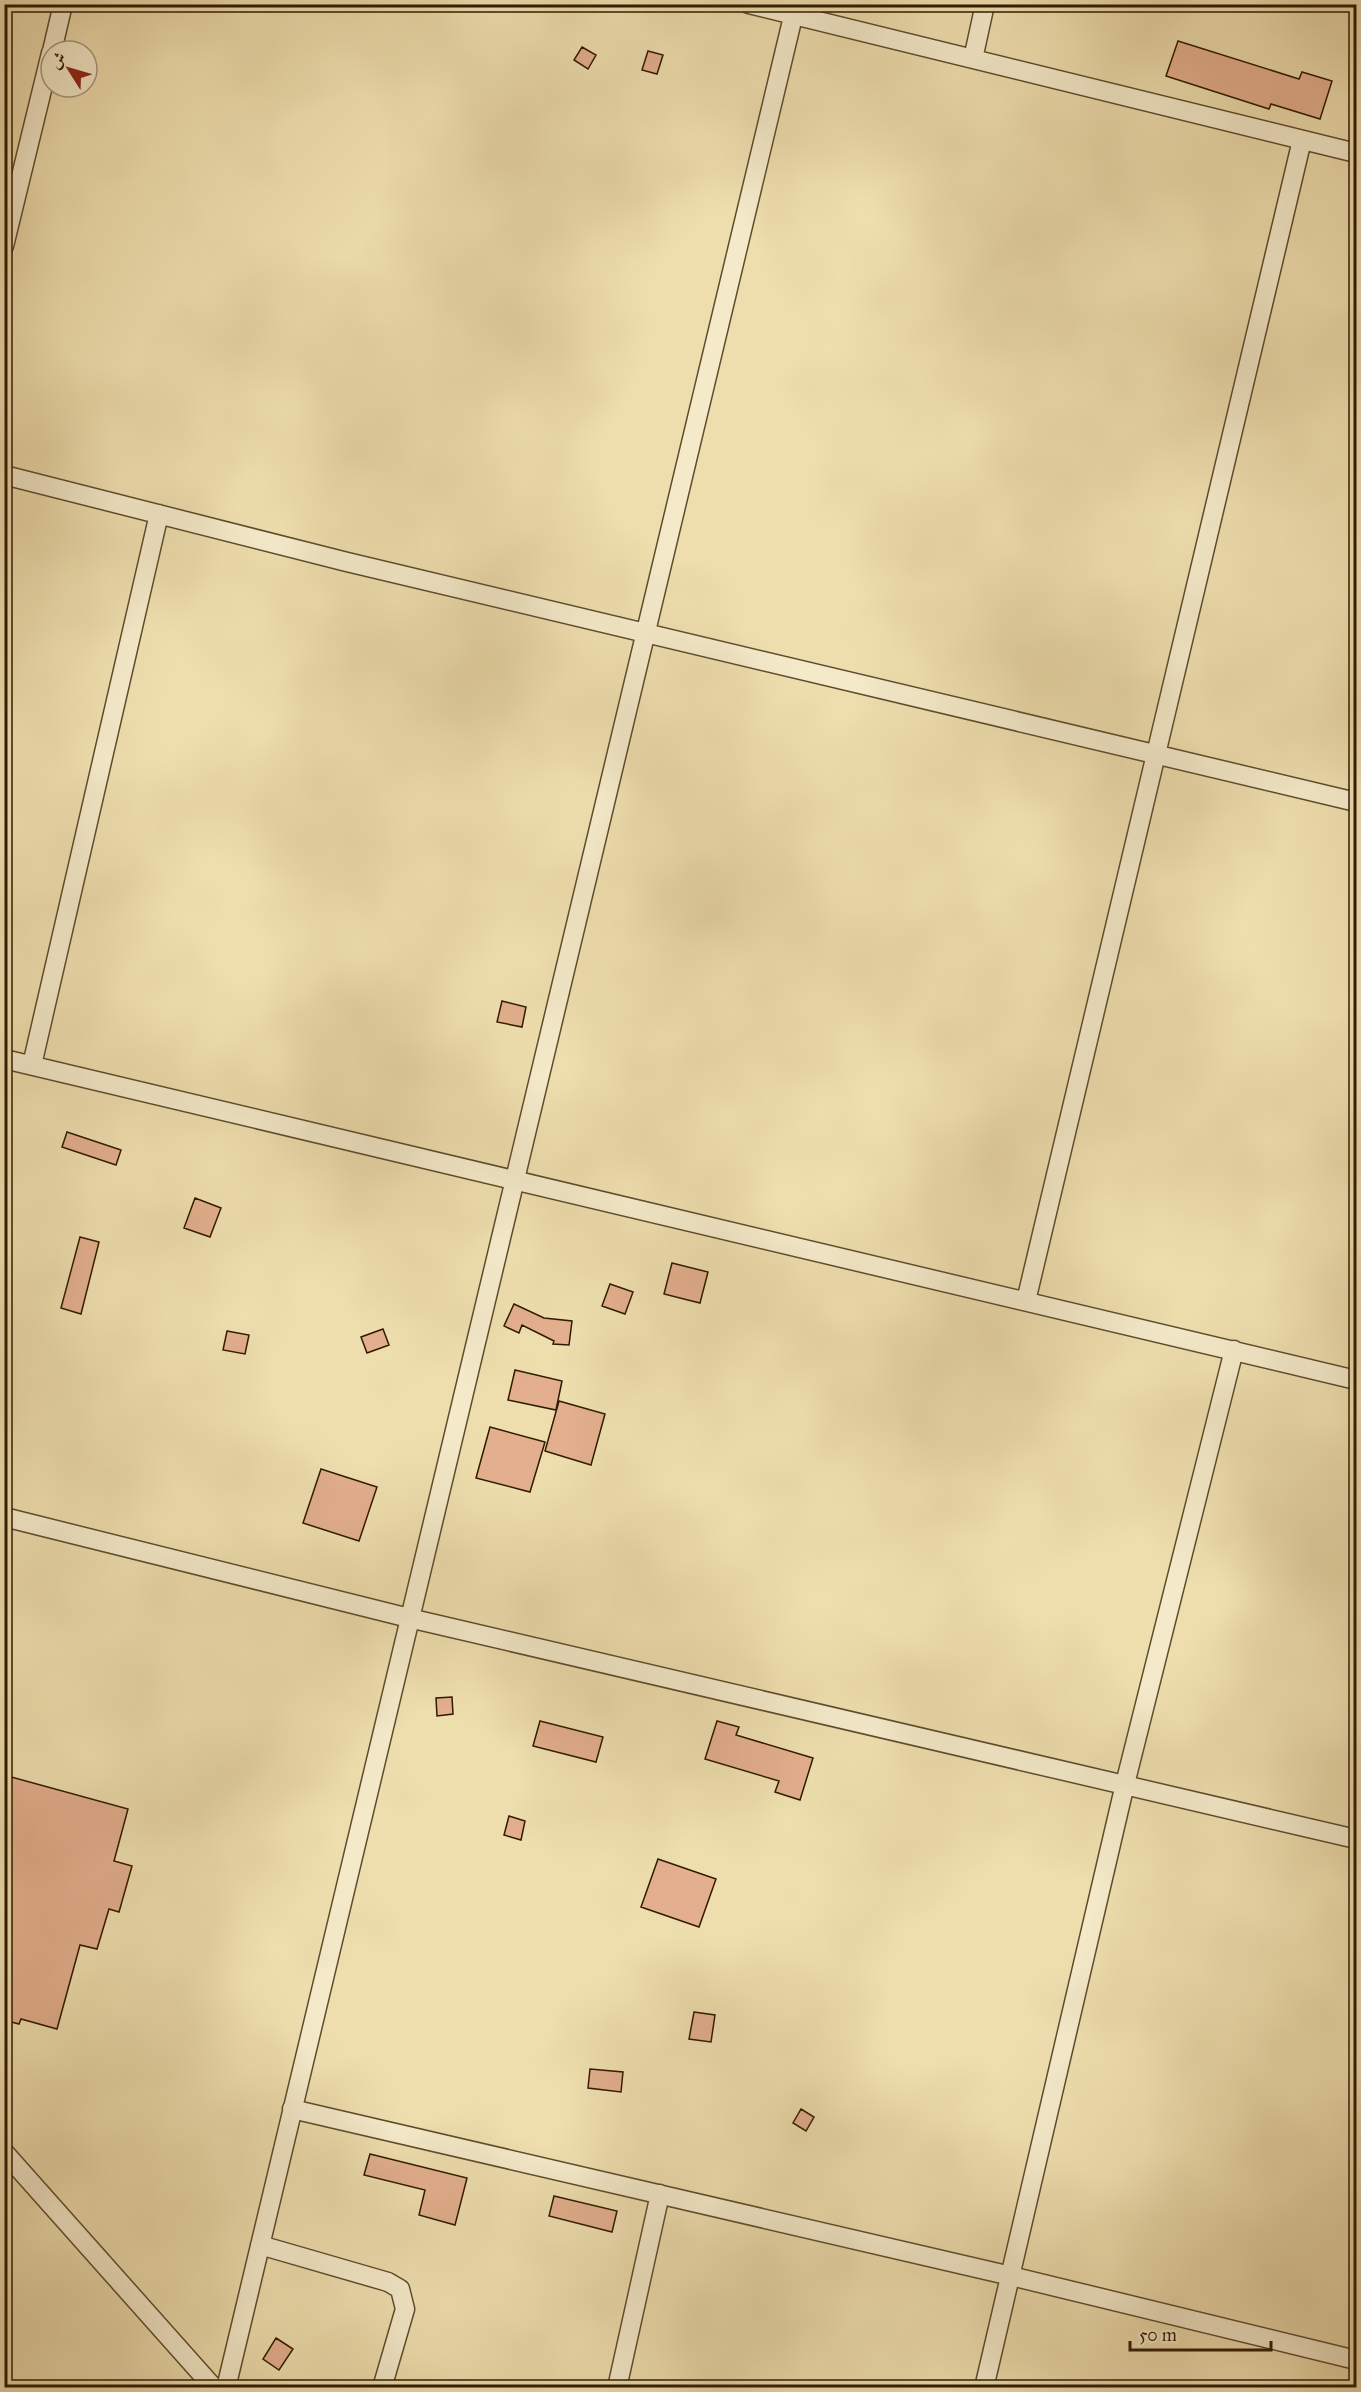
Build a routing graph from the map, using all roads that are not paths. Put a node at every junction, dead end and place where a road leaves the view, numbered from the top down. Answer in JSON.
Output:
{"nodes":[{"id":1,"x":63,"y":4,"type":"edge"},
{"id":2,"x":749,"y":4,"type":"edge"},
{"id":3,"x":985,"y":4,"type":"edge"},
{"id":4,"x":794,"y":10,"type":"edge"},
{"id":5,"x":54,"y":39,"type":"edge"},
{"id":6,"x":973,"y":59,"type":"junction"},
{"id":7,"x":40,"y":99,"type":"edge"},
{"id":8,"x":1302,"y":140,"type":"junction"},
{"id":9,"x":1356,"y":153,"type":"edge"},
{"id":10,"x":4,"y":246,"type":"edge"},
{"id":11,"x":4,"y":475,"type":"edge"},
{"id":12,"x":159,"y":514,"type":"junction"},
{"id":13,"x":646,"y":633,"type":"junction"},
{"id":14,"x":1154,"y":754,"type":"junction"},
{"id":15,"x":1356,"y":802,"type":"edge"},
{"id":16,"x":4,"y":1059,"type":"edge"},
{"id":17,"x":32,"y":1065,"type":"junction"},
{"id":18,"x":513,"y":1180,"type":"junction"},
{"id":19,"x":1026,"y":1301,"type":"junction"},
{"id":20,"x":1234,"y":1350,"type":"junction"},
{"id":21,"x":1356,"y":1380,"type":"edge"},
{"id":22,"x":4,"y":1516,"type":"edge"},
{"id":23,"x":409,"y":1618,"type":"junction"},
{"id":24,"x":1125,"y":1784,"type":"junction"},
{"id":25,"x":1356,"y":1839,"type":"edge"},
{"id":26,"x":292,"y":2109,"type":"junction"},
{"id":27,"x":4,"y":2152,"type":"edge"},
{"id":28,"x":660,"y":2194,"type":"junction"},
{"id":29,"x":260,"y":2245,"type":"junction"},
{"id":30,"x":1011,"y":2276,"type":"junction"},
{"id":31,"x":1356,"y":2360,"type":"edge"},
{"id":32,"x":214,"y":2388,"type":"edge"},
{"id":33,"x":226,"y":2388,"type":"edge"},
{"id":34,"x":382,"y":2388,"type":"edge"},
{"id":35,"x":617,"y":2388,"type":"edge"},
{"id":36,"x":984,"y":2388,"type":"edge"}],
"edges":[{"from":1,"to":5,"type":"lane"},
{"from":2,"to":4,"type":"lane"},
{"from":3,"to":6,"type":"lane"},
{"from":4,"to":6,"type":"lane"},
{"from":4,"to":13,"type":"lane"},
{"from":6,"to":8,"type":"lane"},
{"from":7,"to":10,"type":"lane"},
{"from":8,"to":9,"type":"lane"},
{"from":8,"to":14,"type":"lane"},
{"from":11,"to":12,"type":"lane"},
{"from":12,"to":13,"type":"lane"},
{"from":12,"to":17,"type":"lane"},
{"from":13,"to":14,"type":"lane"},
{"from":13,"to":18,"type":"lane"},
{"from":14,"to":15,"type":"lane"},
{"from":14,"to":19,"type":"lane"},
{"from":16,"to":17,"type":"lane"},
{"from":17,"to":18,"type":"lane"},
{"from":18,"to":19,"type":"lane"},
{"from":18,"to":23,"type":"lane"},
{"from":19,"to":20,"type":"lane"},
{"from":20,"to":21,"type":"lane"},
{"from":20,"to":24,"type":"lane"},
{"from":22,"to":23,"type":"lane"},
{"from":23,"to":24,"type":"lane"},
{"from":23,"to":26,"type":"lane"},
{"from":24,"to":25,"type":"lane"},
{"from":24,"to":30,"type":"lane"},
{"from":26,"to":28,"type":"lane"},
{"from":26,"to":29,"type":"lane"},
{"from":27,"to":32,"type":"lane"},
{"from":28,"to":30,"type":"lane"},
{"from":28,"to":35,"type":"lane"},
{"from":29,"to":33,"type":"lane"},
{"from":29,"to":34,"type":"lane"},
{"from":30,"to":31,"type":"lane"},
{"from":30,"to":36,"type":"lane"}]}
